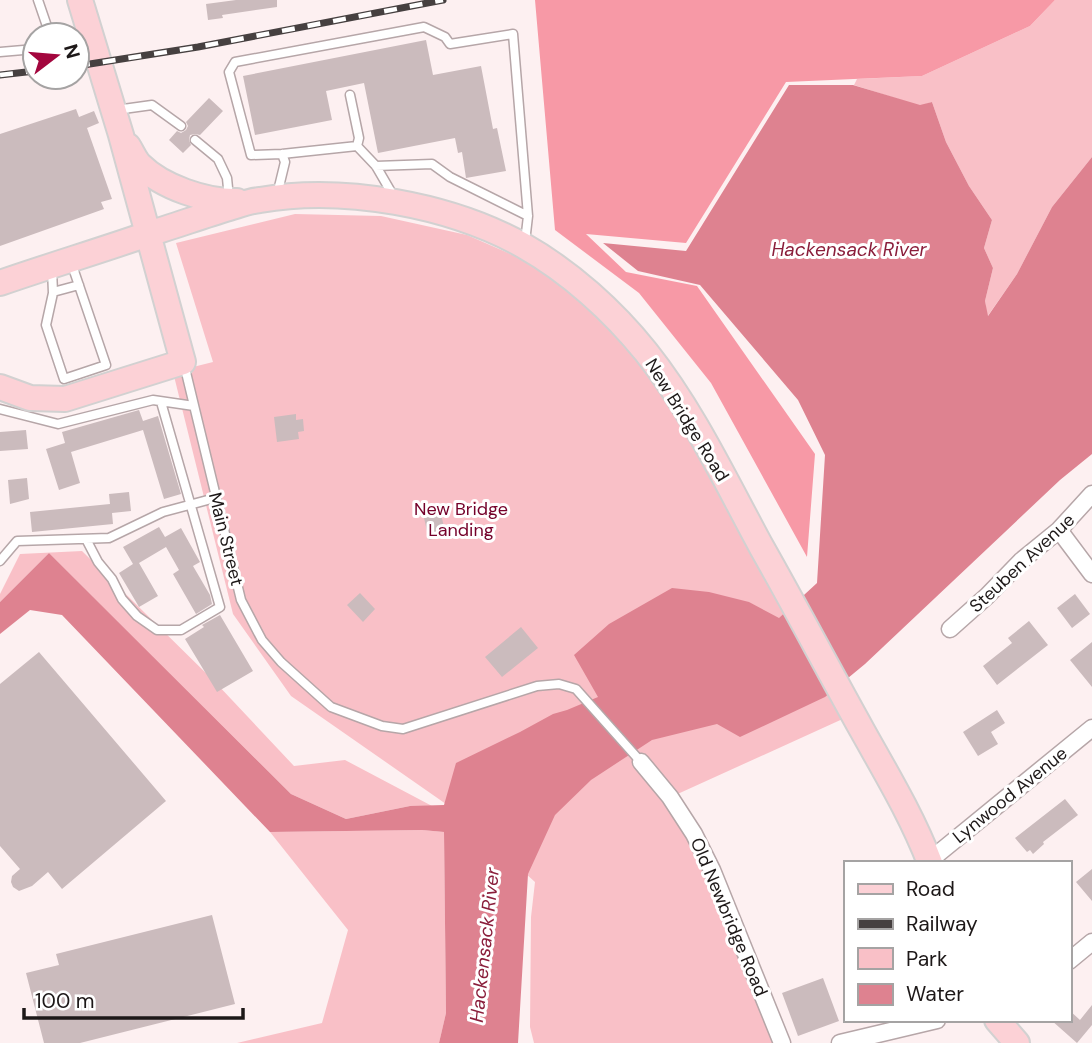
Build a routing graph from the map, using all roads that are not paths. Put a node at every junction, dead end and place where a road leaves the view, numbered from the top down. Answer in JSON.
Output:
{"nodes":[{"id":1,"x":38,"y":0,"type":"edge"},
{"id":2,"x":80,"y":0,"type":"edge"},
{"id":3,"x":45,"y":21,"type":"edge"},
{"id":4,"x":82,"y":21,"type":"edge"},
{"id":5,"x":21,"y":50,"type":"edge"},
{"id":6,"x":0,"y":52,"type":"edge"},
{"id":7,"x":91,"y":54,"type":"edge"},
{"id":8,"x":350,"y":95,"type":"dead end"},
{"id":9,"x":113,"y":110,"type":"junction"},
{"id":10,"x":181,"y":126,"type":"dead end"},
{"id":11,"x":121,"y":135,"type":"junction"},
{"id":12,"x":195,"y":140,"type":"dead end"},
{"id":13,"x":357,"y":146,"type":"junction"},
{"id":14,"x":282,"y":154,"type":"junction"},
{"id":15,"x":376,"y":166,"type":"junction"},
{"id":16,"x":268,"y":199,"type":"junction"},
{"id":17,"x":229,"y":201,"type":"junction"},
{"id":18,"x":397,"y":202,"type":"junction"},
{"id":19,"x":528,"y":216,"type":"junction"},
{"id":20,"x":148,"y":234,"type":"junction"},
{"id":21,"x":524,"y":247,"type":"junction"},
{"id":22,"x":61,"y":262,"type":"junction"},
{"id":23,"x":0,"y":283,"type":"edge"},
{"id":24,"x":79,"y":285,"type":"junction"},
{"id":25,"x":53,"y":292,"type":"junction"},
{"id":26,"x":183,"y":362,"type":"junction"},
{"id":27,"x":0,"y":387,"type":"edge"},
{"id":28,"x":161,"y":402,"type":"junction"},
{"id":29,"x":194,"y":406,"type":"junction"},
{"id":30,"x":0,"y":409,"type":"edge"},
{"id":31,"x":1092,"y":494,"type":"edge"},
{"id":32,"x":215,"y":498,"type":"junction"},
{"id":33,"x":190,"y":505,"type":"junction"},
{"id":34,"x":1059,"y":530,"type":"junction"},
{"id":35,"x":86,"y":539,"type":"junction"},
{"id":36,"x":0,"y":561,"type":"edge"},
{"id":37,"x":1092,"y":574,"type":"edge"},
{"id":38,"x":950,"y":629,"type":"dead end"},
{"id":39,"x":1092,"y":728,"type":"edge"},
{"id":40,"x":642,"y":762,"type":"joint"},
{"id":41,"x":929,"y":861,"type":"edge"},
{"id":42,"x":930,"y":861,"type":"edge"},
{"id":43,"x":1092,"y":942,"type":"edge"},
{"id":44,"x":1071,"y":959,"type":"edge"},
{"id":45,"x":929,"y":1022,"type":"edge"},
{"id":46,"x":999,"y":1022,"type":"edge"},
{"id":47,"x":782,"y":1043,"type":"edge"},
{"id":48,"x":840,"y":1043,"type":"edge"},
{"id":49,"x":1017,"y":1043,"type":"edge"}],
"edges":[{"from":1,"to":3,"type":"lane"},
{"from":2,"to":4,"type":"main road","name":"Main Street"},
{"from":5,"to":6,"type":"lane"},
{"from":7,"to":9,"type":"main road","name":"Main Street"},
{"from":8,"to":13,"type":"lane"},
{"from":9,"to":10,"type":"lane"},
{"from":9,"to":11,"type":"main road","name":"Main Street"},
{"from":11,"to":17,"type":"main road"},
{"from":11,"to":20,"type":"main road","name":"Main Street"},
{"from":12,"to":17,"type":"lane"},
{"from":13,"to":14,"type":"lane"},
{"from":13,"to":15,"type":"lane"},
{"from":14,"to":16,"type":"lane"},
{"from":14,"to":19,"type":"lane"},
{"from":15,"to":18,"type":"lane"},
{"from":15,"to":19,"type":"lane"},
{"from":16,"to":17,"type":"main road"},
{"from":16,"to":18,"type":"main road","name":"New Bridge Road"},
{"from":16,"to":20,"type":"main road","name":"New Bridge Road"},
{"from":18,"to":21,"type":"main road","name":"New Bridge Road"},
{"from":19,"to":21,"type":"lane"},
{"from":20,"to":22,"type":"main road","name":"New Bridge Road"},
{"from":20,"to":26,"type":"main road","name":"Main Street"},
{"from":21,"to":41,"type":"main road","name":"New Bridge Road"},
{"from":22,"to":23,"type":"main road","name":"New Bridge Road"},
{"from":22,"to":24,"type":"lane"},
{"from":22,"to":25,"type":"lane"},
{"from":24,"to":25,"type":"lane"},
{"from":24,"to":25,"type":"lane"},
{"from":26,"to":27,"type":"main road"},
{"from":26,"to":29,"type":"lane","name":"Main Street"},
{"from":28,"to":29,"type":"lane"},
{"from":28,"to":30,"type":"lane"},
{"from":28,"to":33,"type":"lane"},
{"from":29,"to":32,"type":"lane","name":"Main Street"},
{"from":31,"to":34,"type":"street","name":"Steuben Avenue"},
{"from":32,"to":33,"type":"lane"},
{"from":32,"to":40,"type":"lane","name":"Main Street"},
{"from":33,"to":35,"type":"lane"},
{"from":33,"to":35,"type":"lane"},
{"from":34,"to":37,"type":"street"},
{"from":34,"to":38,"type":"street","name":"Steuben Avenue"},
{"from":35,"to":36,"type":"lane"},
{"from":39,"to":42,"type":"street","name":"Lynwood Avenue"},
{"from":40,"to":47,"type":"street","name":"Old Newbridge Road"},
{"from":43,"to":44,"type":"street"},
{"from":45,"to":48,"type":"street"},
{"from":46,"to":49,"type":"main road"}]}
